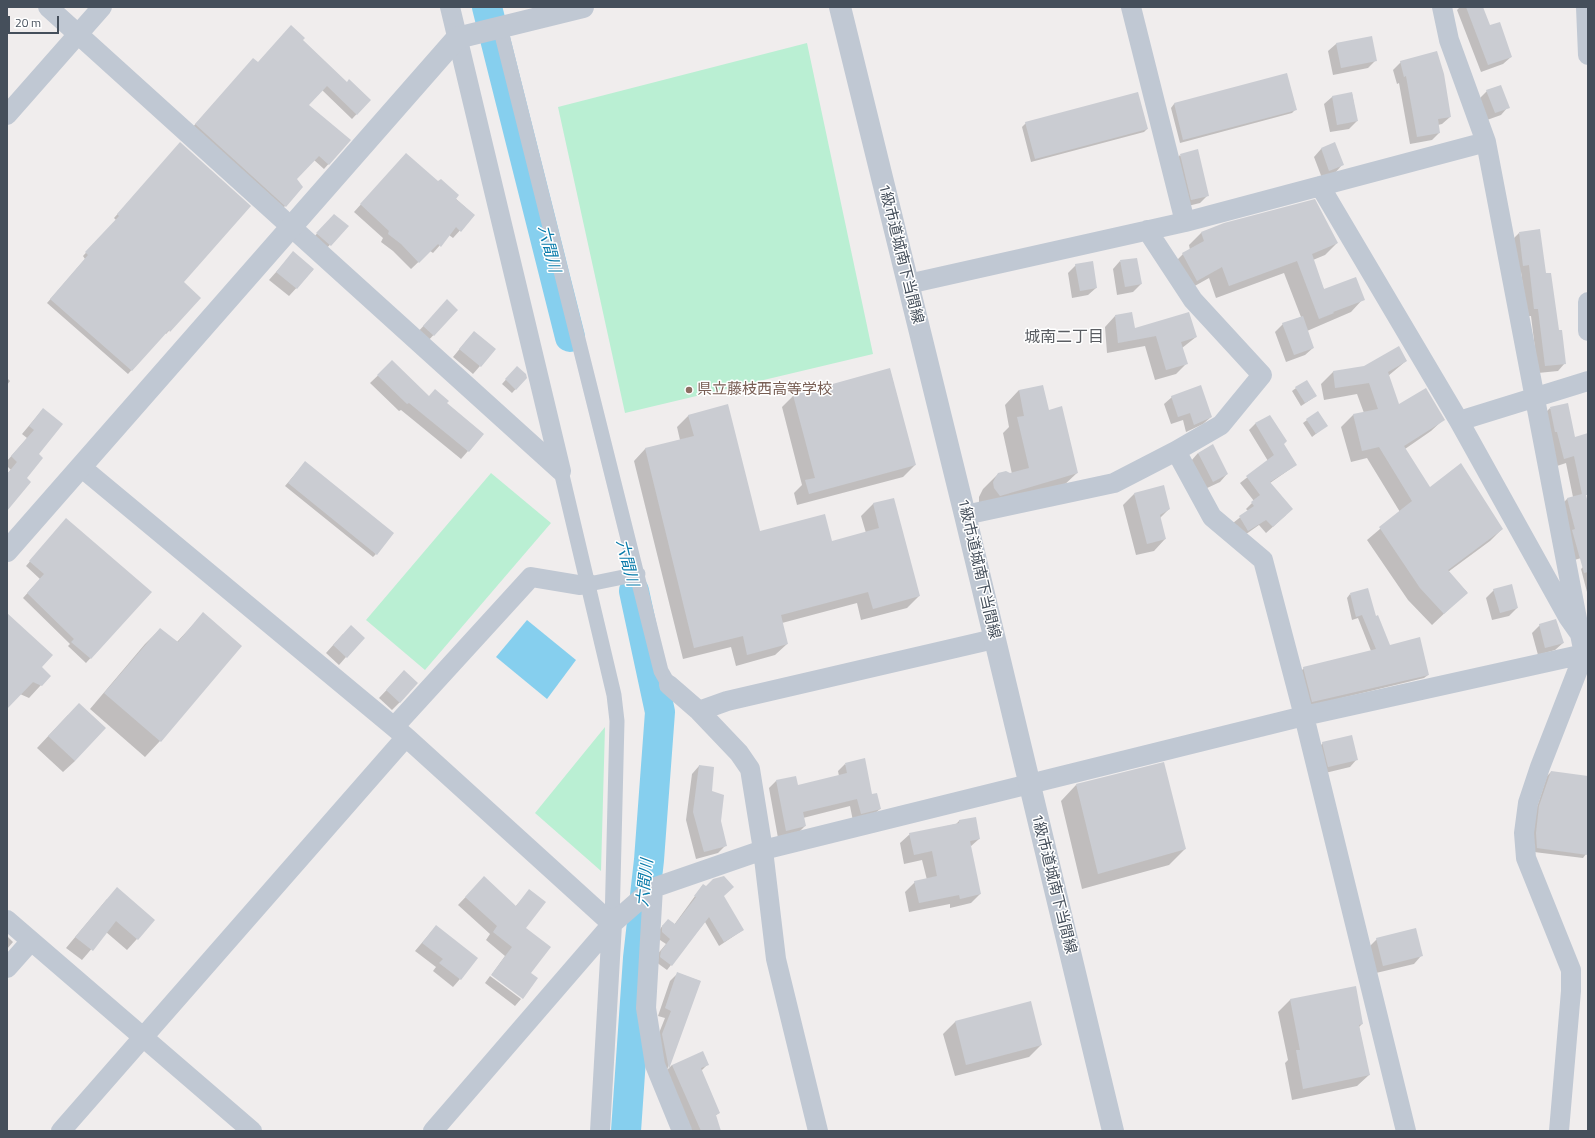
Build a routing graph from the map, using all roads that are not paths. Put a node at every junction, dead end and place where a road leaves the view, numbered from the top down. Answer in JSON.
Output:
{"nodes":[{"id":1,"x":48,"y":7,"type":"edge"},
{"id":2,"x":102,"y":7,"type":"edge"},
{"id":3,"x":450,"y":7,"type":"edge"},
{"id":4,"x":583,"y":7,"type":"edge"},
{"id":5,"x":840,"y":7,"type":"edge"},
{"id":6,"x":1131,"y":7,"type":"edge"},
{"id":7,"x":1442,"y":7,"type":"edge"},
{"id":8,"x":1586,"y":7,"type":"edge"},
{"id":9,"x":500,"y":27,"type":"junction"},
{"id":10,"x":78,"y":33,"type":"junction"},
{"id":11,"x":460,"y":37,"type":"junction"},
{"id":12,"x":1588,"y":55,"type":"edge"},
{"id":13,"x":7,"y":115,"type":"edge"},
{"id":14,"x":1486,"y":142,"type":"junction"},
{"id":15,"x":1320,"y":186,"type":"junction"},
{"id":16,"x":1185,"y":222,"type":"junction"},
{"id":17,"x":290,"y":228,"type":"junction"},
{"id":18,"x":1147,"y":230,"type":"junction"},
{"id":19,"x":908,"y":284,"type":"junction"},
{"id":20,"x":1588,"y":302,"type":"edge"},
{"id":21,"x":1588,"y":331,"type":"edge"},
{"id":22,"x":1588,"y":382,"type":"edge"},
{"id":23,"x":1536,"y":397,"type":"junction"},
{"id":24,"x":1459,"y":421,"type":"junction"},
{"id":25,"x":1176,"y":451,"type":"junction"},
{"id":26,"x":81,"y":467,"type":"junction"},
{"id":27,"x":561,"y":471,"type":"junction"},
{"id":28,"x":965,"y":516,"type":"junction"},
{"id":29,"x":7,"y":551,"type":"edge"},
{"id":30,"x":638,"y":574,"type":"junction"},
{"id":31,"x":589,"y":584,"type":"junction"},
{"id":32,"x":1580,"y":634,"type":"junction"},
{"id":33,"x":994,"y":638,"type":"junction"},
{"id":34,"x":1584,"y":654,"type":"junction"},
{"id":35,"x":669,"y":685,"type":"joint"},
{"id":36,"x":699,"y":712,"type":"junction"},
{"id":37,"x":1304,"y":716,"type":"junction"},
{"id":38,"x":400,"y":732,"type":"junction"},
{"id":39,"x":1030,"y":785,"type":"junction"},
{"id":40,"x":763,"y":850,"type":"junction"},
{"id":41,"x":653,"y":888,"type":"junction"},
{"id":42,"x":7,"y":920,"type":"edge"},
{"id":43,"x":612,"y":924,"type":"junction"},
{"id":44,"x":31,"y":941,"type":"junction"},
{"id":45,"x":7,"y":968,"type":"edge"},
{"id":46,"x":143,"y":1036,"type":"junction"},
{"id":47,"x":61,"y":1131,"type":"edge"},
{"id":48,"x":252,"y":1131,"type":"edge"},
{"id":49,"x":433,"y":1131,"type":"edge"},
{"id":50,"x":600,"y":1131,"type":"edge"},
{"id":51,"x":682,"y":1131,"type":"edge"},
{"id":52,"x":818,"y":1131,"type":"edge"},
{"id":53,"x":1113,"y":1131,"type":"edge"},
{"id":54,"x":1406,"y":1131,"type":"edge"},
{"id":55,"x":1558,"y":1131,"type":"edge"}],
"edges":[{"from":1,"to":10,"type":"street"},
{"from":2,"to":10,"type":"street"},
{"from":3,"to":11,"type":"street"},
{"from":4,"to":9,"type":"street"},
{"from":5,"to":19,"type":"street","name":"1級市道城南下当間線"},
{"from":6,"to":16,"type":"street"},
{"from":7,"to":14,"type":"street"},
{"from":8,"to":12,"type":"street"},
{"from":9,"to":11,"type":"street"},
{"from":9,"to":30,"type":"street"},
{"from":10,"to":13,"type":"street"},
{"from":10,"to":17,"type":"street"},
{"from":11,"to":17,"type":"street"},
{"from":11,"to":27,"type":"street"},
{"from":14,"to":15,"type":"street"},
{"from":14,"to":23,"type":"street"},
{"from":15,"to":16,"type":"street"},
{"from":15,"to":24,"type":"street"},
{"from":16,"to":18,"type":"street"},
{"from":17,"to":26,"type":"street"},
{"from":17,"to":27,"type":"street"},
{"from":18,"to":19,"type":"street"},
{"from":18,"to":25,"type":"street"},
{"from":19,"to":28,"type":"street","name":"1級市道城南下当間線"},
{"from":20,"to":21,"type":"street"},
{"from":22,"to":23,"type":"street"},
{"from":23,"to":24,"type":"street"},
{"from":23,"to":32,"type":"street"},
{"from":24,"to":32,"type":"street"},
{"from":25,"to":28,"type":"street"},
{"from":25,"to":37,"type":"street"},
{"from":26,"to":29,"type":"street"},
{"from":26,"to":38,"type":"street"},
{"from":27,"to":31,"type":"street"},
{"from":28,"to":33,"type":"street","name":"1級市道城南下当間線"},
{"from":30,"to":31,"type":"street"},
{"from":30,"to":35,"type":"street"},
{"from":31,"to":38,"type":"street"},
{"from":31,"to":43,"type":"street"},
{"from":32,"to":34,"type":"street"},
{"from":33,"to":36,"type":"street"},
{"from":33,"to":39,"type":"street","name":"1級市道城南下当間線"},
{"from":34,"to":37,"type":"street"},
{"from":34,"to":55,"type":"street"},
{"from":35,"to":36,"type":"street"},
{"from":36,"to":40,"type":"street"},
{"from":37,"to":39,"type":"street"},
{"from":37,"to":54,"type":"street"},
{"from":38,"to":43,"type":"street"},
{"from":38,"to":46,"type":"street"},
{"from":39,"to":40,"type":"street"},
{"from":39,"to":53,"type":"street","name":"1級市道城南下当間線"},
{"from":40,"to":41,"type":"street"},
{"from":40,"to":52,"type":"street"},
{"from":41,"to":43,"type":"street"},
{"from":41,"to":51,"type":"street"},
{"from":42,"to":44,"type":"street"},
{"from":43,"to":49,"type":"street"},
{"from":43,"to":50,"type":"street"},
{"from":44,"to":45,"type":"street"},
{"from":44,"to":46,"type":"street"},
{"from":46,"to":47,"type":"street"},
{"from":46,"to":48,"type":"street"}]}
